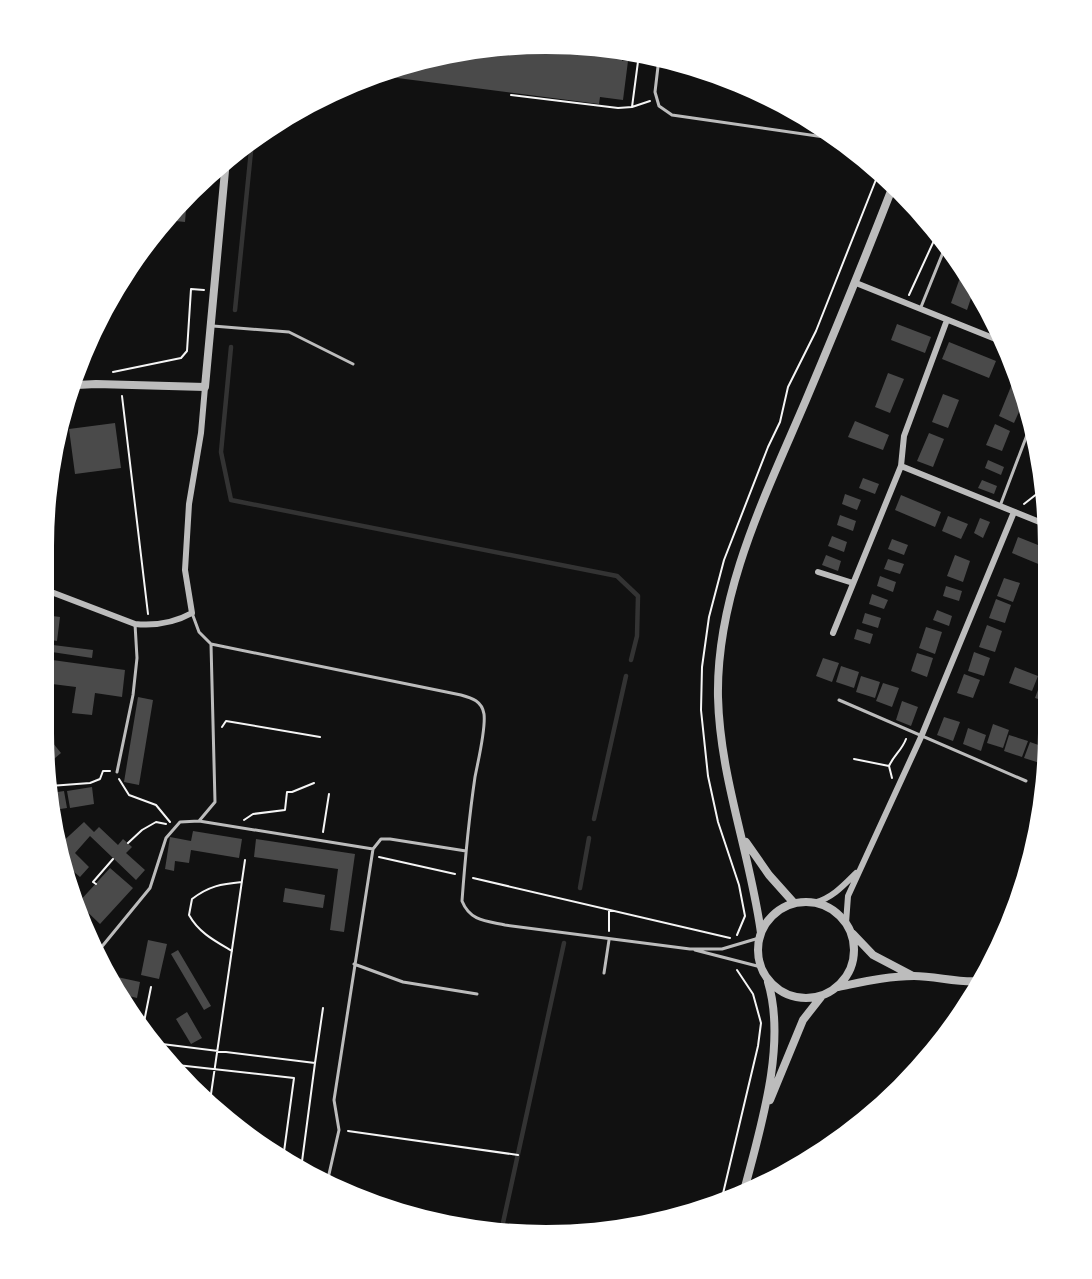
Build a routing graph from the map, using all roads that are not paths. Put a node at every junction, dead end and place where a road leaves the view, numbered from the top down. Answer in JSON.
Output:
{"nodes":[{"id":1,"x":658,"y":67,"type":"edge"},
{"id":2,"x":816,"y":135,"type":"edge"},
{"id":3,"x":225,"y":174,"type":"edge"},
{"id":4,"x":890,"y":194,"type":"edge"},
{"id":5,"x":942,"y":255,"type":"edge"},
{"id":6,"x":855,"y":283,"type":"junction"},
{"id":7,"x":920,"y":309,"type":"junction"},
{"id":8,"x":947,"y":320,"type":"junction"},
{"id":9,"x":211,"y":326,"type":"junction"},
{"id":10,"x":991,"y":337,"type":"edge"},
{"id":11,"x":353,"y":364,"type":"dead end"},
{"id":12,"x":81,"y":385,"type":"edge"},
{"id":13,"x":205,"y":387,"type":"junction"},
{"id":14,"x":1026,"y":438,"type":"edge"},
{"id":15,"x":901,"y":466,"type":"junction"},
{"id":16,"x":1000,"y":506,"type":"junction"},
{"id":17,"x":1014,"y":512,"type":"junction"},
{"id":18,"x":1037,"y":521,"type":"edge"},
{"id":19,"x":818,"y":572,"type":"dead end"},
{"id":20,"x":853,"y":583,"type":"junction"},
{"id":21,"x":54,"y":593,"type":"edge"},
{"id":22,"x":192,"y":613,"type":"junction"},
{"id":23,"x":135,"y":624,"type":"junction"},
{"id":24,"x":832,"y":633,"type":"dead end"},
{"id":25,"x":211,"y":644,"type":"junction"},
{"id":26,"x":839,"y":700,"type":"dead end"},
{"id":27,"x":921,"y":737,"type":"junction"},
{"id":28,"x":117,"y":772,"type":"road end"},
{"id":29,"x":1026,"y":781,"type":"dead end"},
{"id":30,"x":199,"y":821,"type":"junction"},
{"id":31,"x":743,"y":837,"type":"junction"},
{"id":32,"x":373,"y":849,"type":"junction"},
{"id":33,"x":466,"y":851,"type":"junction"},
{"id":34,"x":859,"y":871,"type":"junction"},
{"id":35,"x":794,"y":903,"type":"junction"},
{"id":36,"x":814,"y":903,"type":"junction"},
{"id":37,"x":846,"y":922,"type":"junction"},
{"id":38,"x":852,"y":933,"type":"junction"},
{"id":39,"x":760,"y":936,"type":"junction"},
{"id":40,"x":609,"y":940,"type":"junction"},
{"id":41,"x":103,"y":946,"type":"edge"},
{"id":42,"x":690,"y":949,"type":"junction"},
{"id":43,"x":354,"y":964,"type":"junction"},
{"id":44,"x":760,"y":967,"type":"junction"},
{"id":45,"x":604,"y":973,"type":"dead end"},
{"id":46,"x":914,"y":976,"type":"junction"},
{"id":47,"x":767,"y":979,"type":"junction"},
{"id":48,"x":970,"y":982,"type":"edge"},
{"id":49,"x":838,"y":987,"type":"junction"},
{"id":50,"x":477,"y":994,"type":"dead end"},
{"id":51,"x":821,"y":997,"type":"junction"},
{"id":52,"x":762,"y":1120,"type":"junction"},
{"id":53,"x":329,"y":1174,"type":"edge"},
{"id":54,"x":746,"y":1182,"type":"edge"}],
"edges":[{"from":1,"to":2,"type":"lane"},
{"from":3,"to":9,"type":"street"},
{"from":4,"to":6,"type":"street"},
{"from":5,"to":7,"type":"lane"},
{"from":6,"to":7,"type":"street"},
{"from":6,"to":31,"type":"street"},
{"from":7,"to":8,"type":"street"},
{"from":8,"to":10,"type":"street"},
{"from":8,"to":15,"type":"street"},
{"from":9,"to":11,"type":"lane"},
{"from":9,"to":13,"type":"street"},
{"from":12,"to":13,"type":"street"},
{"from":13,"to":22,"type":"street"},
{"from":14,"to":16,"type":"lane"},
{"from":15,"to":16,"type":"street"},
{"from":15,"to":20,"type":"street"},
{"from":16,"to":17,"type":"street"},
{"from":17,"to":18,"type":"street"},
{"from":17,"to":27,"type":"street"},
{"from":19,"to":20,"type":"street"},
{"from":20,"to":24,"type":"street"},
{"from":21,"to":23,"type":"street"},
{"from":22,"to":23,"type":"street"},
{"from":22,"to":25,"type":"lane"},
{"from":23,"to":28,"type":"lane"},
{"from":25,"to":30,"type":"lane"},
{"from":25,"to":33,"type":"lane"},
{"from":26,"to":27,"type":"lane"},
{"from":27,"to":29,"type":"lane"},
{"from":27,"to":34,"type":"street"},
{"from":30,"to":32,"type":"lane"},
{"from":30,"to":41,"type":"lane"},
{"from":31,"to":35,"type":"street"},
{"from":31,"to":39,"type":"street"},
{"from":32,"to":33,"type":"lane"},
{"from":32,"to":43,"type":"lane"},
{"from":33,"to":40,"type":"lane"},
{"from":34,"to":36,"type":"street"},
{"from":34,"to":37,"type":"street"},
{"from":35,"to":36,"type":"street"},
{"from":35,"to":39,"type":"street"},
{"from":36,"to":37,"type":"street"},
{"from":37,"to":38,"type":"street"},
{"from":38,"to":46,"type":"street"},
{"from":38,"to":49,"type":"street"},
{"from":39,"to":42,"type":"lane"},
{"from":39,"to":44,"type":"street"},
{"from":40,"to":42,"type":"lane"},
{"from":40,"to":45,"type":"lane"},
{"from":42,"to":44,"type":"lane"},
{"from":43,"to":50,"type":"lane"},
{"from":43,"to":53,"type":"lane"},
{"from":44,"to":47,"type":"street"},
{"from":46,"to":48,"type":"street"},
{"from":46,"to":49,"type":"street"},
{"from":47,"to":51,"type":"street"},
{"from":47,"to":52,"type":"street"},
{"from":49,"to":51,"type":"street"},
{"from":51,"to":52,"type":"street"},
{"from":52,"to":54,"type":"street"}]}
